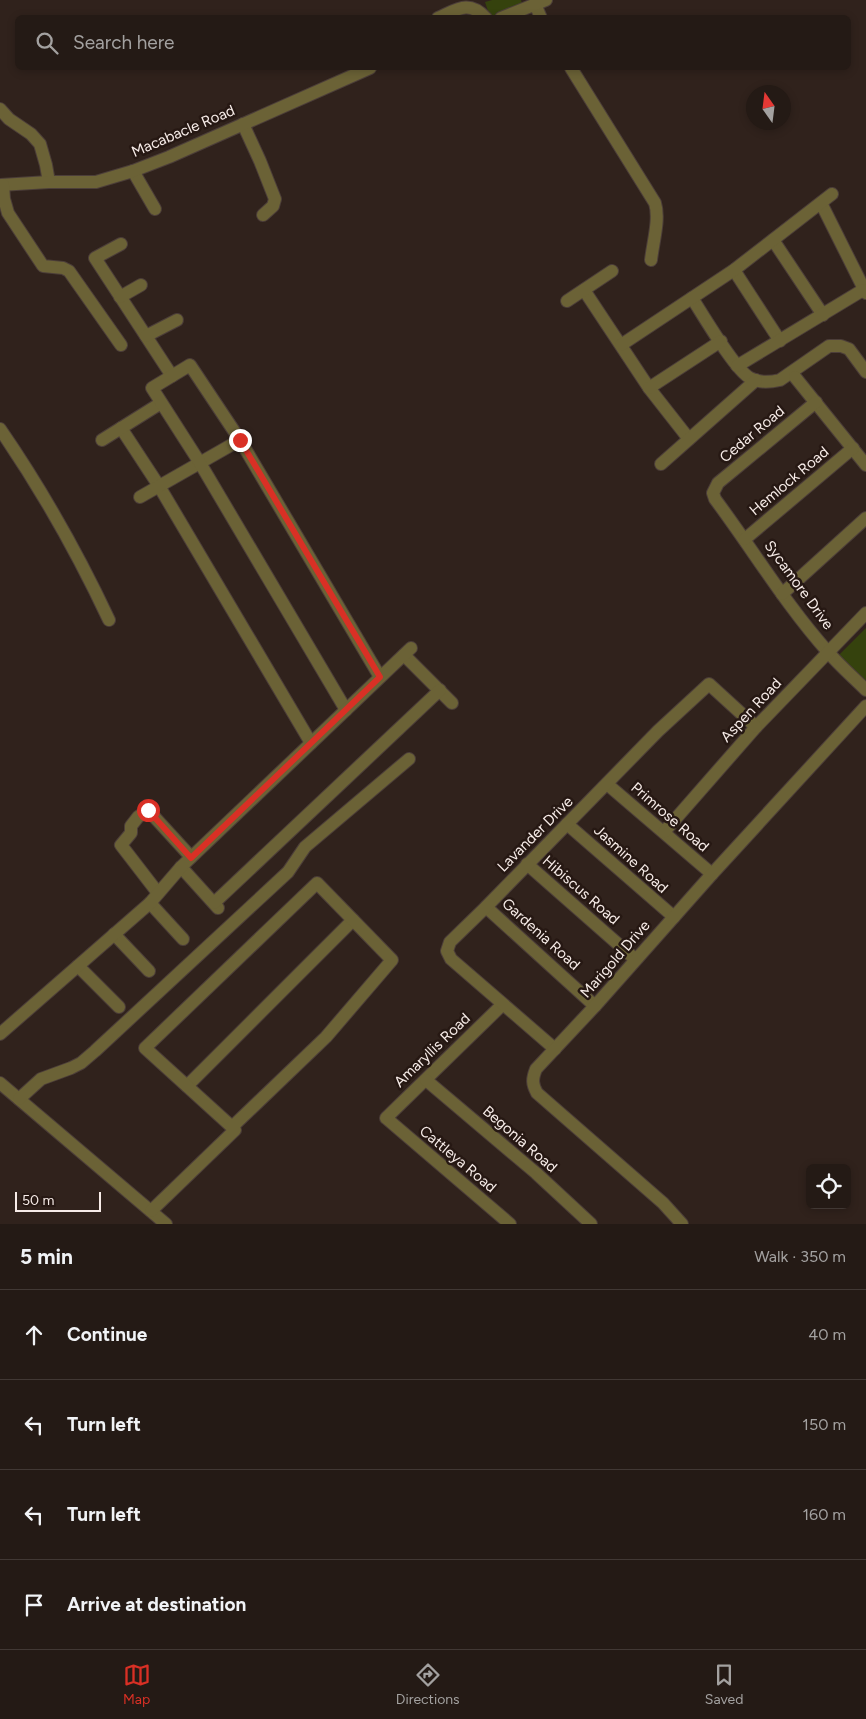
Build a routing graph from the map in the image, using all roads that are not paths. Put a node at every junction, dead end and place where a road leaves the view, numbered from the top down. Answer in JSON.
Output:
{"nodes":[{"id":1,"x":540,"y":2,"type":"edge"},
{"id":2,"x":445,"y":15,"type":"edge"},
{"id":3,"x":484,"y":15,"type":"edge"},
{"id":4,"x":508,"y":15,"type":"edge"},
{"id":5,"x":541,"y":15,"type":"edge"},
{"id":6,"x":365,"y":70,"type":"edge"},
{"id":7,"x":572,"y":70,"type":"edge"},
{"id":8,"x":0,"y":109,"type":"edge"},
{"id":9,"x":243,"y":124,"type":"junction"},
{"id":10,"x":133,"y":170,"type":"junction"},
{"id":11,"x":49,"y":182,"type":"junction"},
{"id":12,"x":2,"y":185,"type":"edge"},
{"id":13,"x":832,"y":194,"type":"dead end"},
{"id":14,"x":821,"y":203,"type":"junction"},
{"id":15,"x":155,"y":209,"type":"dead end"},
{"id":16,"x":263,"y":215,"type":"dead end"},
{"id":17,"x":773,"y":240,"type":"junction"},
{"id":18,"x":121,"y":244,"type":"dead end"},
{"id":19,"x":651,"y":260,"type":"dead end"},
{"id":20,"x":734,"y":270,"type":"junction"},
{"id":21,"x":612,"y":271,"type":"dead end"},
{"id":22,"x":142,"y":285,"type":"dead end"},
{"id":23,"x":584,"y":290,"type":"junction"},
{"id":24,"x":865,"y":292,"type":"edge"},
{"id":25,"x":120,"y":298,"type":"junction"},
{"id":26,"x":692,"y":298,"type":"junction"},
{"id":27,"x":567,"y":301,"type":"dead end"},
{"id":28,"x":823,"y":315,"type":"junction"},
{"id":29,"x":177,"y":320,"type":"dead end"},
{"id":30,"x":146,"y":336,"type":"junction"},
{"id":31,"x":721,"y":341,"type":"junction"},
{"id":32,"x":780,"y":341,"type":"junction"},
{"id":33,"x":122,"y":344,"type":"dead end"},
{"id":34,"x":621,"y":345,"type":"junction"},
{"id":35,"x":737,"y":366,"type":"junction"},
{"id":36,"x":866,"y":372,"type":"edge"},
{"id":37,"x":172,"y":376,"type":"junction"},
{"id":38,"x":795,"y":377,"type":"dead end"},
{"id":39,"x":756,"y":380,"type":"junction"},
{"id":40,"x":650,"y":388,"type":"junction"},
{"id":41,"x":816,"y":402,"type":"junction"},
{"id":42,"x":161,"y":403,"type":"junction"},
{"id":43,"x":121,"y":428,"type":"junction"},
{"id":44,"x":0,"y":429,"type":"edge"},
{"id":45,"x":689,"y":439,"type":"junction"},
{"id":46,"x":102,"y":440,"type":"dead end"},
{"id":47,"x":240,"y":440,"type":"junction"},
{"id":48,"x":853,"y":448,"type":"junction"},
{"id":49,"x":200,"y":463,"type":"junction"},
{"id":50,"x":661,"y":464,"type":"dead end"},
{"id":51,"x":866,"y":465,"type":"edge"},
{"id":52,"x":159,"y":486,"type":"junction"},
{"id":53,"x":713,"y":493,"type":"joint"},
{"id":54,"x":140,"y":497,"type":"dead end"},
{"id":55,"x":866,"y":518,"type":"edge"},
{"id":56,"x":745,"y":538,"type":"junction"},
{"id":57,"x":782,"y":594,"type":"junction"},
{"id":58,"x":866,"y":613,"type":"edge"},
{"id":59,"x":109,"y":620,"type":"dead end"},
{"id":60,"x":828,"y":652,"type":"junction"},
{"id":61,"x":380,"y":677,"type":"junction"},
{"id":62,"x":440,"y":690,"type":"junction"},
{"id":63,"x":866,"y":690,"type":"edge"},
{"id":64,"x":452,"y":703,"type":"dead end"},
{"id":65,"x":866,"y":706,"type":"edge"},
{"id":66,"x":346,"y":710,"type":"junction"},
{"id":67,"x":756,"y":727,"type":"junction"},
{"id":68,"x":312,"y":743,"type":"junction"},
{"id":69,"x":409,"y":759,"type":"dead end"},
{"id":70,"x":607,"y":784,"type":"junction"},
{"id":71,"x":567,"y":824,"type":"junction"},
{"id":72,"x":664,"y":832,"type":"junction"},
{"id":73,"x":186,"y":862,"type":"junction"},
{"id":74,"x":527,"y":864,"type":"junction"},
{"id":75,"x":712,"y":874,"type":"junction"},
{"id":76,"x":154,"y":898,"type":"junction"},
{"id":77,"x":486,"y":907,"type":"junction"},
{"id":78,"x":674,"y":917,"type":"junction"},
{"id":79,"x":353,"y":920,"type":"junction"},
{"id":80,"x":114,"y":934,"type":"junction"},
{"id":81,"x":183,"y":939,"type":"dead end"},
{"id":82,"x":635,"y":959,"type":"junction"},
{"id":83,"x":78,"y":966,"type":"junction"},
{"id":84,"x":149,"y":971,"type":"dead end"},
{"id":85,"x":502,"y":1004,"type":"junction"},
{"id":86,"x":595,"y":1006,"type":"junction"},
{"id":87,"x":119,"y":1008,"type":"dead end"},
{"id":88,"x":0,"y":1034,"type":"edge"},
{"id":89,"x":555,"y":1049,"type":"junction"},
{"id":90,"x":426,"y":1080,"type":"junction"},
{"id":91,"x":0,"y":1083,"type":"edge"},
{"id":92,"x":187,"y":1086,"type":"junction"},
{"id":93,"x":19,"y":1099,"type":"junction"},
{"id":94,"x":386,"y":1118,"type":"joint"},
{"id":95,"x":232,"y":1127,"type":"junction"},
{"id":96,"x":151,"y":1211,"type":"junction"},
{"id":97,"x":166,"y":1224,"type":"edge"},
{"id":98,"x":510,"y":1224,"type":"edge"},
{"id":99,"x":591,"y":1224,"type":"edge"},
{"id":100,"x":682,"y":1224,"type":"edge"}],
"edges":[{"from":1,"to":4,"type":"street"},
{"from":1,"to":5,"type":"street"},
{"from":2,"to":3,"type":"street"},
{"from":6,"to":9,"type":"street","name":"Macabacle Road"},
{"from":7,"to":19,"type":"street"},
{"from":8,"to":11,"type":"street"},
{"from":9,"to":10,"type":"street","name":"Macabacle Road"},
{"from":9,"to":16,"type":"street"},
{"from":10,"to":11,"type":"street","name":"Macabacle Road"},
{"from":10,"to":15,"type":"street"},
{"from":11,"to":12,"type":"street","name":"Macabacle Road"},
{"from":12,"to":33,"type":"street"},
{"from":13,"to":14,"type":"street"},
{"from":14,"to":17,"type":"street"},
{"from":14,"to":24,"type":"street"},
{"from":17,"to":20,"type":"street"},
{"from":17,"to":28,"type":"street"},
{"from":18,"to":25,"type":"street"},
{"from":20,"to":26,"type":"street"},
{"from":20,"to":32,"type":"street"},
{"from":21,"to":23,"type":"street"},
{"from":22,"to":25,"type":"street"},
{"from":23,"to":27,"type":"street"},
{"from":23,"to":34,"type":"street"},
{"from":24,"to":28,"type":"street"},
{"from":25,"to":30,"type":"street"},
{"from":26,"to":31,"type":"street"},
{"from":26,"to":34,"type":"street"},
{"from":28,"to":32,"type":"street"},
{"from":29,"to":30,"type":"street"},
{"from":30,"to":37,"type":"street"},
{"from":31,"to":35,"type":"street"},
{"from":31,"to":40,"type":"street"},
{"from":32,"to":35,"type":"street"},
{"from":34,"to":40,"type":"street"},
{"from":35,"to":39,"type":"street"},
{"from":36,"to":39,"type":"street"},
{"from":37,"to":42,"type":"street"},
{"from":37,"to":47,"type":"street"},
{"from":38,"to":41,"type":"street"},
{"from":39,"to":45,"type":"street"},
{"from":40,"to":45,"type":"street"},
{"from":41,"to":48,"type":"street"},
{"from":41,"to":53,"type":"street","name":"Cedar Road"},
{"from":42,"to":43,"type":"street"},
{"from":42,"to":49,"type":"street"},
{"from":43,"to":46,"type":"street"},
{"from":43,"to":52,"type":"street"},
{"from":44,"to":59,"type":"street"},
{"from":45,"to":50,"type":"street"},
{"from":47,"to":49,"type":"street"},
{"from":47,"to":61,"type":"street"},
{"from":48,"to":51,"type":"street"},
{"from":48,"to":56,"type":"street","name":"Hemlock Road"},
{"from":49,"to":52,"type":"street"},
{"from":49,"to":66,"type":"street"},
{"from":52,"to":54,"type":"street"},
{"from":52,"to":68,"type":"street"},
{"from":53,"to":56,"type":"street","name":"Sycamore Drive"},
{"from":55,"to":57,"type":"street"},
{"from":56,"to":57,"type":"street","name":"Sycamore Drive"},
{"from":57,"to":60,"type":"street","name":"Sycamore Drive"},
{"from":58,"to":60,"type":"street","name":"Aspen Road"},
{"from":60,"to":63,"type":"street","name":"Sycamore Drive"},
{"from":60,"to":67,"type":"street","name":"Aspen Road"},
{"from":61,"to":62,"type":"street"},
{"from":61,"to":66,"type":"street"},
{"from":62,"to":64,"type":"street"},
{"from":62,"to":73,"type":"street"},
{"from":65,"to":75,"type":"street","name":"Marigold Drive"},
{"from":66,"to":68,"type":"street"},
{"from":67,"to":70,"type":"street","name":"Lavander Drive"},
{"from":67,"to":72,"type":"street","name":"Aspen Road"},
{"from":68,"to":73,"type":"street"},
{"from":69,"to":93,"type":"street"},
{"from":70,"to":71,"type":"street","name":"Lavander Drive"},
{"from":70,"to":72,"type":"street","name":"Primrose Road"},
{"from":71,"to":74,"type":"street","name":"Lavander Drive"},
{"from":71,"to":78,"type":"street","name":"Jasmine Road"},
{"from":72,"to":75,"type":"street","name":"Primrose Road"},
{"from":73,"to":76,"type":"street"},
{"from":73,"to":76,"type":"street"},
{"from":74,"to":77,"type":"street","name":"Lavander Drive"},
{"from":74,"to":82,"type":"street","name":"Hibiscus Road"},
{"from":75,"to":78,"type":"street","name":"Marigold Drive"},
{"from":76,"to":80,"type":"street"},
{"from":76,"to":81,"type":"street"},
{"from":77,"to":85,"type":"street","name":"Lavander Drive"},
{"from":77,"to":86,"type":"street","name":"Gardenia Road"},
{"from":78,"to":82,"type":"street","name":"Marigold Drive"},
{"from":79,"to":92,"type":"street"},
{"from":79,"to":92,"type":"street"},
{"from":79,"to":95,"type":"street"},
{"from":80,"to":83,"type":"street"},
{"from":80,"to":84,"type":"street"},
{"from":82,"to":86,"type":"street","name":"Marigold Drive"},
{"from":83,"to":87,"type":"street"},
{"from":83,"to":88,"type":"street"},
{"from":85,"to":89,"type":"street","name":"Lavander Drive"},
{"from":85,"to":90,"type":"street","name":"Amaryllis Road"},
{"from":86,"to":89,"type":"street","name":"Marigold Drive"},
{"from":89,"to":100,"type":"street","name":"Marigold Drive"},
{"from":90,"to":94,"type":"street","name":"Amaryllis Road"},
{"from":90,"to":99,"type":"street","name":"Begonia Road"},
{"from":91,"to":93,"type":"street"},
{"from":92,"to":95,"type":"street"},
{"from":93,"to":96,"type":"street"},
{"from":94,"to":98,"type":"street","name":"Cattleya Road"},
{"from":95,"to":96,"type":"street"},
{"from":96,"to":97,"type":"street"}]}
